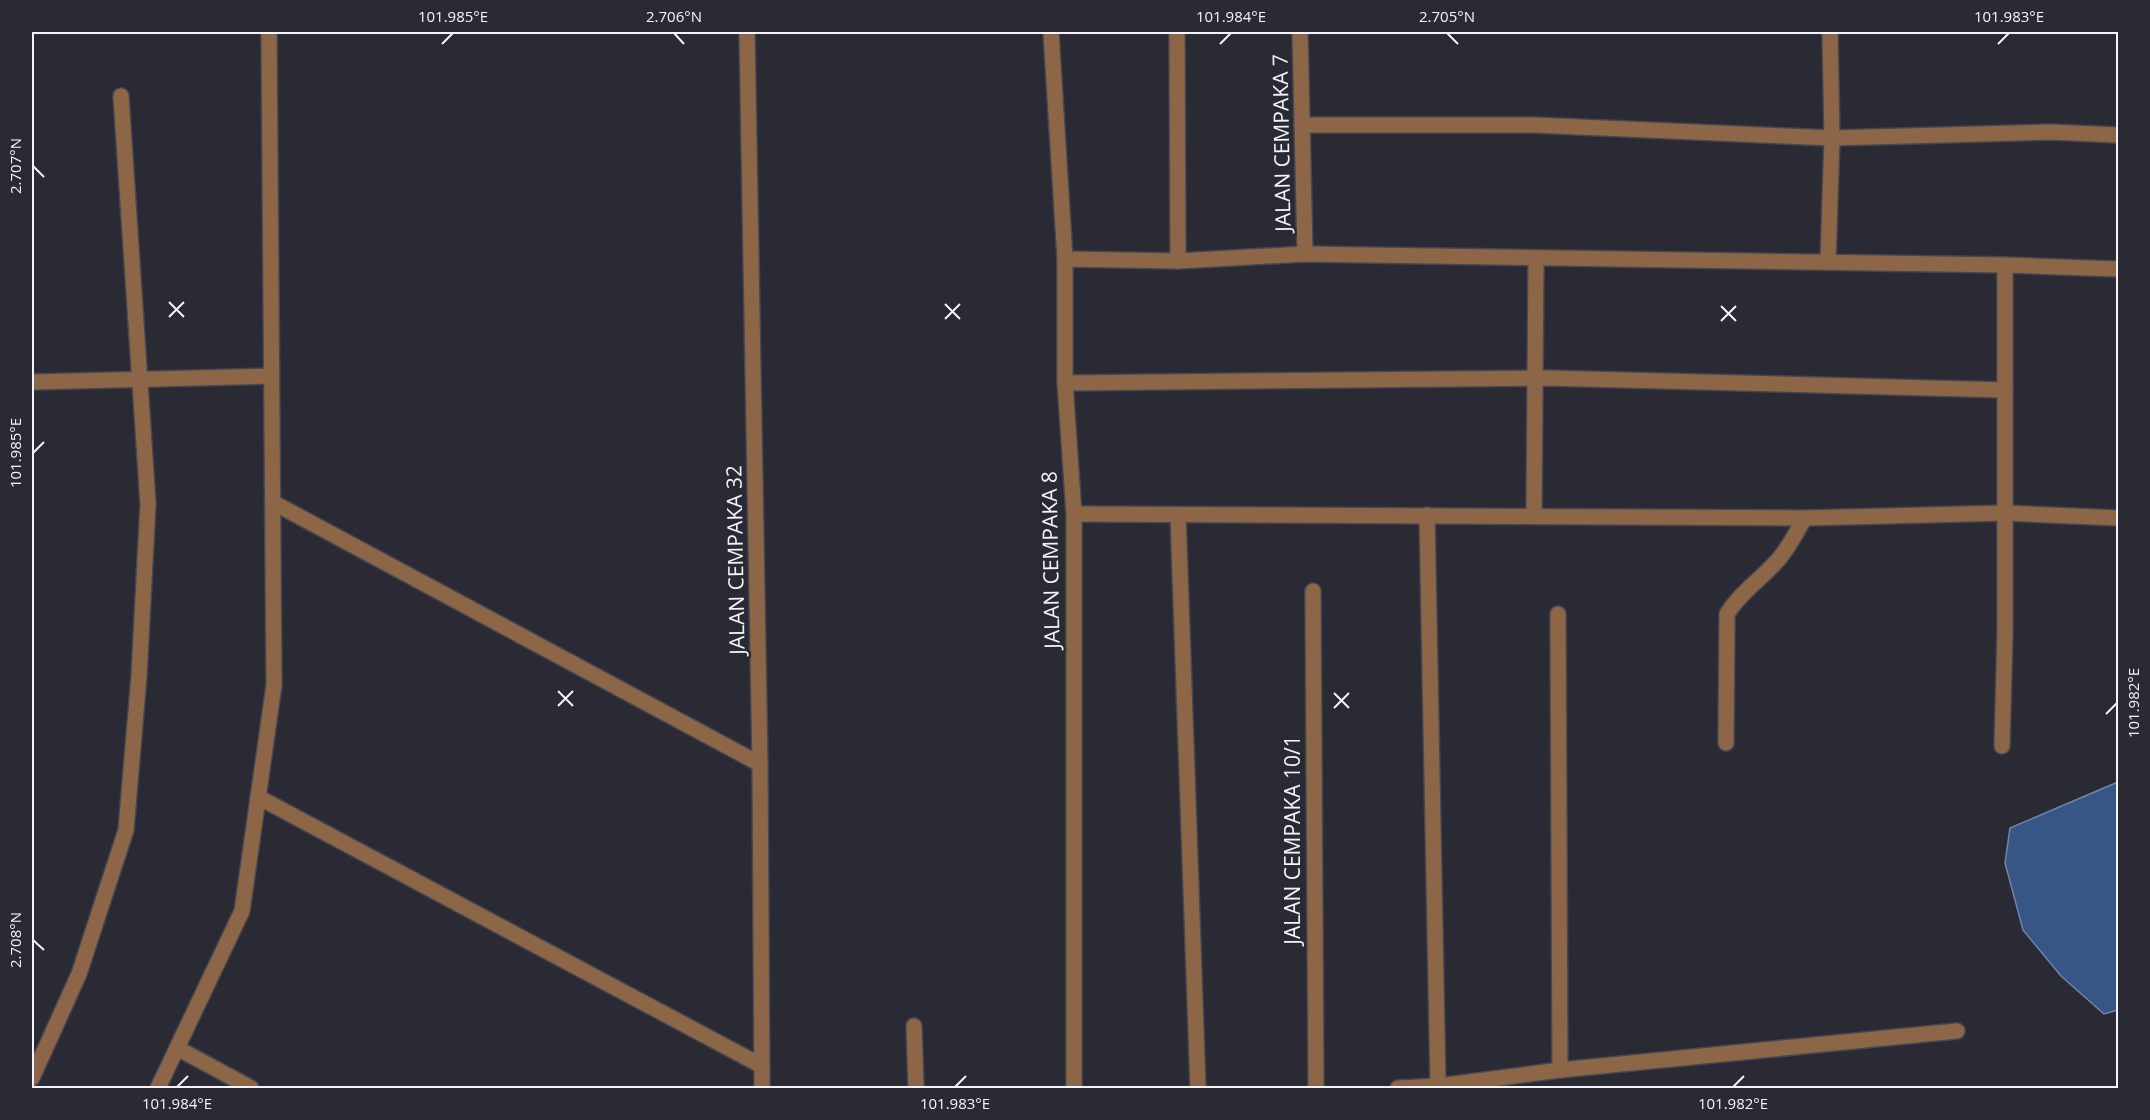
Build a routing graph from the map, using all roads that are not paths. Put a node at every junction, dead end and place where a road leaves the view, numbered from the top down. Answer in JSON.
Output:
{"nodes":[{"id":1,"x":269,"y":32,"type":"edge"},
{"id":2,"x":747,"y":32,"type":"edge"},
{"id":3,"x":1051,"y":32,"type":"edge"},
{"id":4,"x":1177,"y":32,"type":"edge"},
{"id":5,"x":1300,"y":32,"type":"edge"},
{"id":6,"x":1830,"y":32,"type":"edge"},
{"id":7,"x":121,"y":96,"type":"dead end"},
{"id":8,"x":1302,"y":125,"type":"junction"},
{"id":9,"x":2118,"y":135,"type":"edge"},
{"id":10,"x":1832,"y":138,"type":"junction"},
{"id":11,"x":1305,"y":254,"type":"junction"},
{"id":12,"x":1536,"y":258,"type":"junction"},
{"id":13,"x":1065,"y":259,"type":"junction"},
{"id":14,"x":1178,"y":261,"type":"junction"},
{"id":15,"x":1828,"y":262,"type":"junction"},
{"id":16,"x":2005,"y":265,"type":"junction"},
{"id":17,"x":2118,"y":269,"type":"edge"},
{"id":18,"x":272,"y":376,"type":"junction"},
{"id":19,"x":1536,"y":378,"type":"junction"},
{"id":20,"x":139,"y":380,"type":"junction"},
{"id":21,"x":32,"y":382,"type":"edge"},
{"id":22,"x":1065,"y":382,"type":"junction"},
{"id":23,"x":2005,"y":390,"type":"junction"},
{"id":24,"x":274,"y":503,"type":"junction"},
{"id":25,"x":2006,"y":513,"type":"junction"},
{"id":26,"x":1074,"y":514,"type":"junction"},
{"id":27,"x":1178,"y":515,"type":"junction"},
{"id":28,"x":1427,"y":515,"type":"junction"},
{"id":29,"x":1534,"y":516,"type":"junction"},
{"id":30,"x":1805,"y":518,"type":"junction"},
{"id":31,"x":2118,"y":518,"type":"edge"},
{"id":32,"x":1313,"y":591,"type":"dead end"},
{"id":33,"x":1558,"y":614,"type":"dead end"},
{"id":34,"x":1726,"y":743,"type":"dead end"},
{"id":35,"x":2002,"y":746,"type":"dead end"},
{"id":36,"x":760,"y":764,"type":"junction"},
{"id":37,"x":258,"y":797,"type":"junction"},
{"id":38,"x":914,"y":1026,"type":"dead end"},
{"id":39,"x":1957,"y":1031,"type":"dead end"},
{"id":40,"x":177,"y":1048,"type":"junction"},
{"id":41,"x":762,"y":1066,"type":"junction"},
{"id":42,"x":1560,"y":1070,"type":"junction"},
{"id":43,"x":32,"y":1078,"type":"edge"},
{"id":44,"x":1438,"y":1086,"type":"junction"},
{"id":45,"x":158,"y":1089,"type":"edge"},
{"id":46,"x":251,"y":1089,"type":"edge"},
{"id":47,"x":762,"y":1089,"type":"edge"},
{"id":48,"x":916,"y":1089,"type":"edge"},
{"id":49,"x":1074,"y":1089,"type":"edge"},
{"id":50,"x":1198,"y":1089,"type":"edge"},
{"id":51,"x":1316,"y":1089,"type":"edge"},
{"id":52,"x":1398,"y":1089,"type":"edge"}],
"edges":[{"from":1,"to":18,"type":"street"},
{"from":2,"to":36,"type":"street","name":"JALAN CEMPAKA 32"},
{"from":3,"to":13,"type":"street","name":"JALAN CEMPAKA 8"},
{"from":4,"to":14,"type":"street"},
{"from":5,"to":8,"type":"street","name":"JALAN CEMPAKA 7"},
{"from":6,"to":10,"type":"street"},
{"from":7,"to":20,"type":"street"},
{"from":8,"to":10,"type":"street"},
{"from":8,"to":11,"type":"street","name":"JALAN CEMPAKA 7"},
{"from":9,"to":10,"type":"street"},
{"from":10,"to":15,"type":"street"},
{"from":11,"to":12,"type":"street"},
{"from":11,"to":14,"type":"street"},
{"from":12,"to":15,"type":"street"},
{"from":12,"to":19,"type":"street"},
{"from":13,"to":14,"type":"street"},
{"from":13,"to":22,"type":"street","name":"JALAN CEMPAKA 8"},
{"from":15,"to":16,"type":"street"},
{"from":16,"to":17,"type":"street"},
{"from":16,"to":23,"type":"street"},
{"from":18,"to":20,"type":"street"},
{"from":18,"to":24,"type":"street"},
{"from":19,"to":22,"type":"street"},
{"from":19,"to":23,"type":"street"},
{"from":19,"to":29,"type":"street"},
{"from":20,"to":21,"type":"street"},
{"from":20,"to":43,"type":"street"},
{"from":22,"to":26,"type":"street","name":"JALAN CEMPAKA 8"},
{"from":23,"to":25,"type":"street"},
{"from":24,"to":36,"type":"street"},
{"from":24,"to":37,"type":"street"},
{"from":25,"to":30,"type":"street"},
{"from":25,"to":31,"type":"street"},
{"from":25,"to":35,"type":"street"},
{"from":26,"to":27,"type":"street"},
{"from":26,"to":49,"type":"street","name":"JALAN CEMPAKA 8"},
{"from":27,"to":28,"type":"street"},
{"from":27,"to":50,"type":"street"},
{"from":28,"to":29,"type":"street"},
{"from":28,"to":44,"type":"street"},
{"from":29,"to":30,"type":"street"},
{"from":30,"to":34,"type":"street"},
{"from":32,"to":51,"type":"street","name":"JALAN CEMPAKA 10/1"},
{"from":33,"to":42,"type":"street"},
{"from":36,"to":41,"type":"street","name":"JALAN CEMPAKA 32"},
{"from":37,"to":40,"type":"street"},
{"from":37,"to":41,"type":"street"},
{"from":38,"to":48,"type":"street"},
{"from":39,"to":42,"type":"street"},
{"from":40,"to":45,"type":"street"},
{"from":40,"to":46,"type":"street"},
{"from":41,"to":47,"type":"street","name":"JALAN CEMPAKA 32"},
{"from":42,"to":44,"type":"street"},
{"from":44,"to":52,"type":"street"}]}
